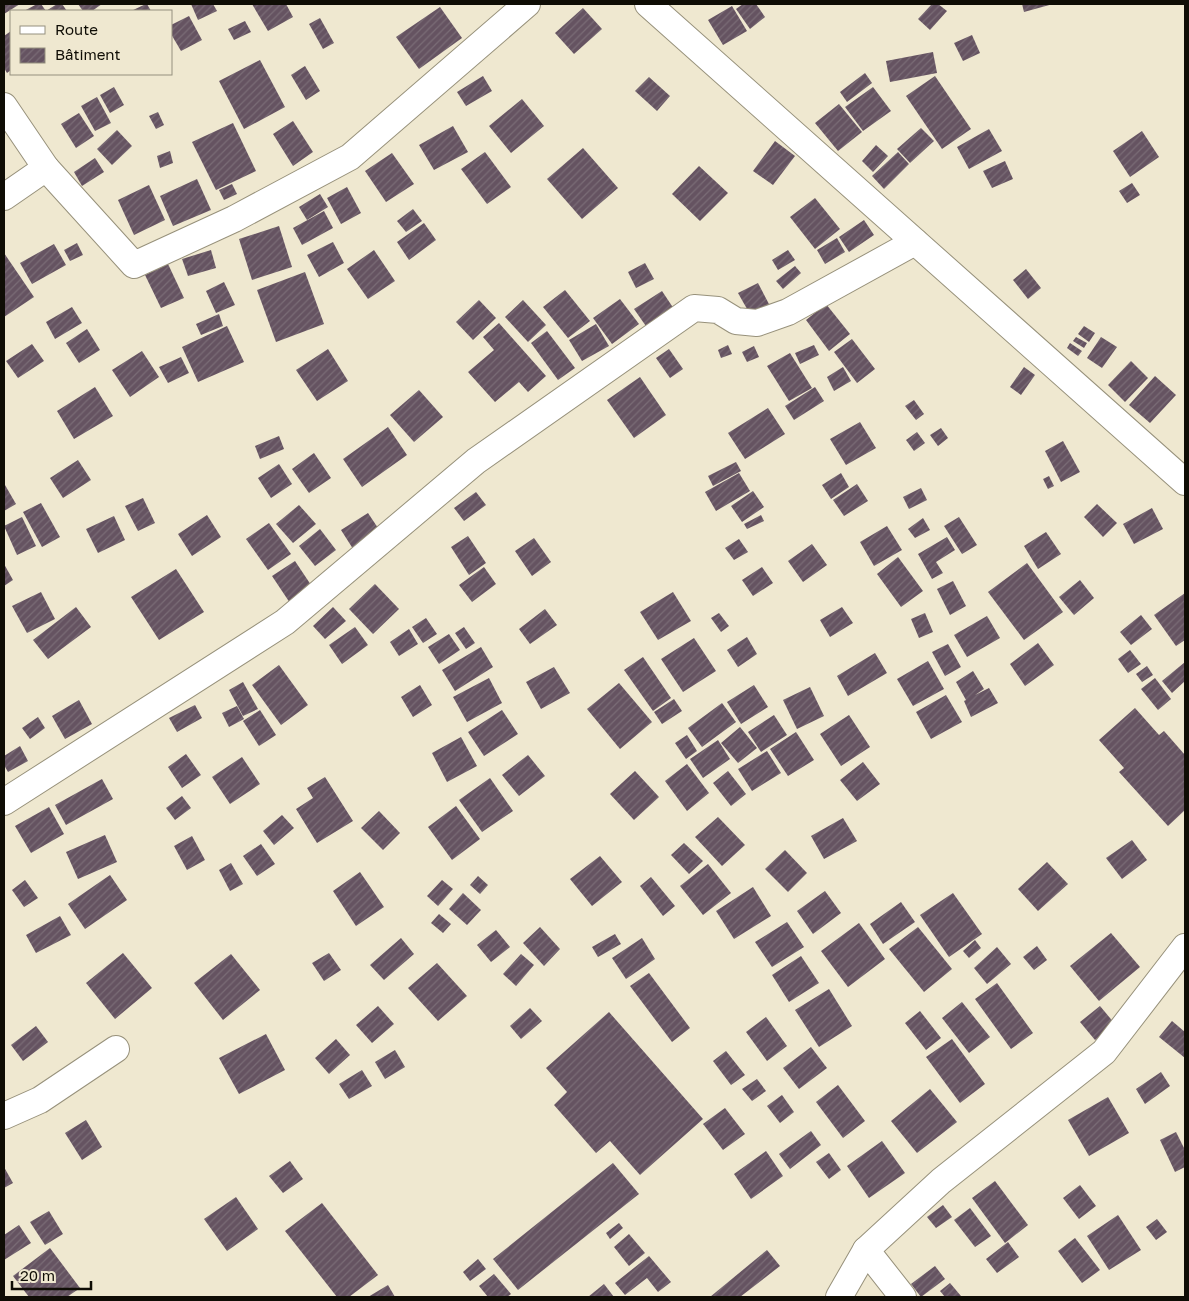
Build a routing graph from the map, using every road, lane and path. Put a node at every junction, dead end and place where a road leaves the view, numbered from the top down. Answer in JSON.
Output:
{"nodes":[{"id":1,"x":527,"y":4,"type":"edge"},
{"id":2,"x":648,"y":4,"type":"edge"},
{"id":3,"x":4,"y":106,"type":"edge"},
{"id":4,"x":46,"y":168,"type":"junction"},
{"id":5,"x":4,"y":197,"type":"edge"},
{"id":6,"x":915,"y":242,"type":"junction"},
{"id":7,"x":1185,"y":482,"type":"edge"},
{"id":8,"x":4,"y":802,"type":"edge"},
{"id":9,"x":1185,"y":947,"type":"edge"},
{"id":10,"x":116,"y":1049,"type":"dead end"},
{"id":11,"x":4,"y":1116,"type":"edge"},
{"id":12,"x":866,"y":1250,"type":"junction"},
{"id":13,"x":839,"y":1297,"type":"edge"},
{"id":14,"x":903,"y":1297,"type":"edge"}],
"edges":[{"from":1,"to":4,"type":"street"},
{"from":2,"to":6,"type":"street"},
{"from":3,"to":4,"type":"street"},
{"from":4,"to":5,"type":"street"},
{"from":6,"to":7,"type":"street"},
{"from":6,"to":8,"type":"street"},
{"from":9,"to":12,"type":"street"},
{"from":10,"to":11,"type":"street"},
{"from":12,"to":13,"type":"street"},
{"from":12,"to":14,"type":"street"}]}
